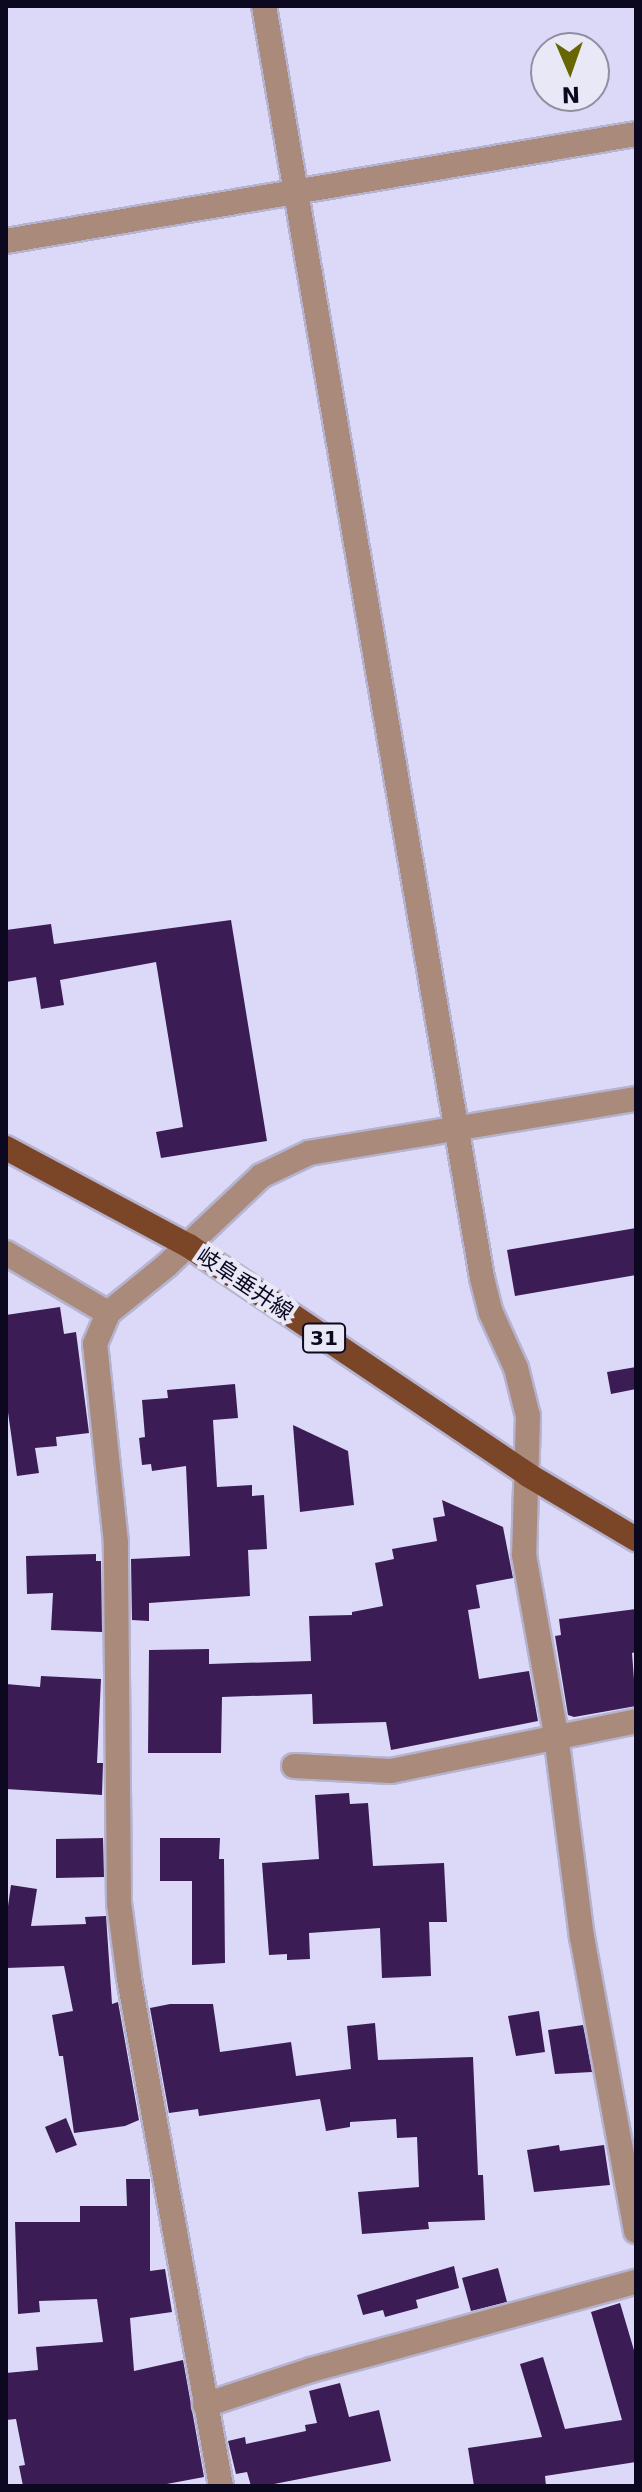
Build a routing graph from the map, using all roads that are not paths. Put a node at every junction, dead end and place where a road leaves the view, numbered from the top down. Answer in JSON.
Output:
{"nodes":[{"id":1,"x":264,"y":6,"type":"edge"},
{"id":2,"x":636,"y":134,"type":"edge"},
{"id":3,"x":296,"y":193,"type":"junction"},
{"id":4,"x":6,"y":241,"type":"edge"},
{"id":5,"x":636,"y":1099,"type":"edge"},
{"id":6,"x":455,"y":1129,"type":"junction"},
{"id":7,"x":6,"y":1148,"type":"edge"},
{"id":8,"x":189,"y":1246,"type":"junction"},
{"id":9,"x":6,"y":1253,"type":"edge"},
{"id":10,"x":108,"y":1313,"type":"junction"},
{"id":11,"x":528,"y":1475,"type":"junction"},
{"id":12,"x":636,"y":1539,"type":"edge"},
{"id":13,"x":636,"y":1721,"type":"edge"},
{"id":14,"x":556,"y":1735,"type":"junction"},
{"id":15,"x":294,"y":1766,"type":"dead end"},
{"id":16,"x":636,"y":2231,"type":"edge"},
{"id":17,"x":636,"y":2282,"type":"edge"},
{"id":18,"x":205,"y":2405,"type":"junction"},
{"id":19,"x":221,"y":2486,"type":"edge"}],
"edges":[{"from":1,"to":3,"type":"street"},
{"from":2,"to":3,"type":"street"},
{"from":3,"to":4,"type":"street"},
{"from":3,"to":6,"type":"street"},
{"from":5,"to":6,"type":"street"},
{"from":6,"to":8,"type":"street"},
{"from":6,"to":11,"type":"street"},
{"from":7,"to":8,"type":"main road","name":"岐阜垂井線","number":"31"},
{"from":8,"to":10,"type":"street"},
{"from":8,"to":11,"type":"main road","name":"岐阜垂井線","number":"31"},
{"from":9,"to":10,"type":"street"},
{"from":10,"to":18,"type":"street"},
{"from":11,"to":12,"type":"main road","name":"岐阜垂井線","number":"31"},
{"from":11,"to":14,"type":"street"},
{"from":13,"to":14,"type":"street"},
{"from":14,"to":15,"type":"street"},
{"from":14,"to":16,"type":"street"},
{"from":17,"to":18,"type":"street"},
{"from":18,"to":19,"type":"street"}]}
